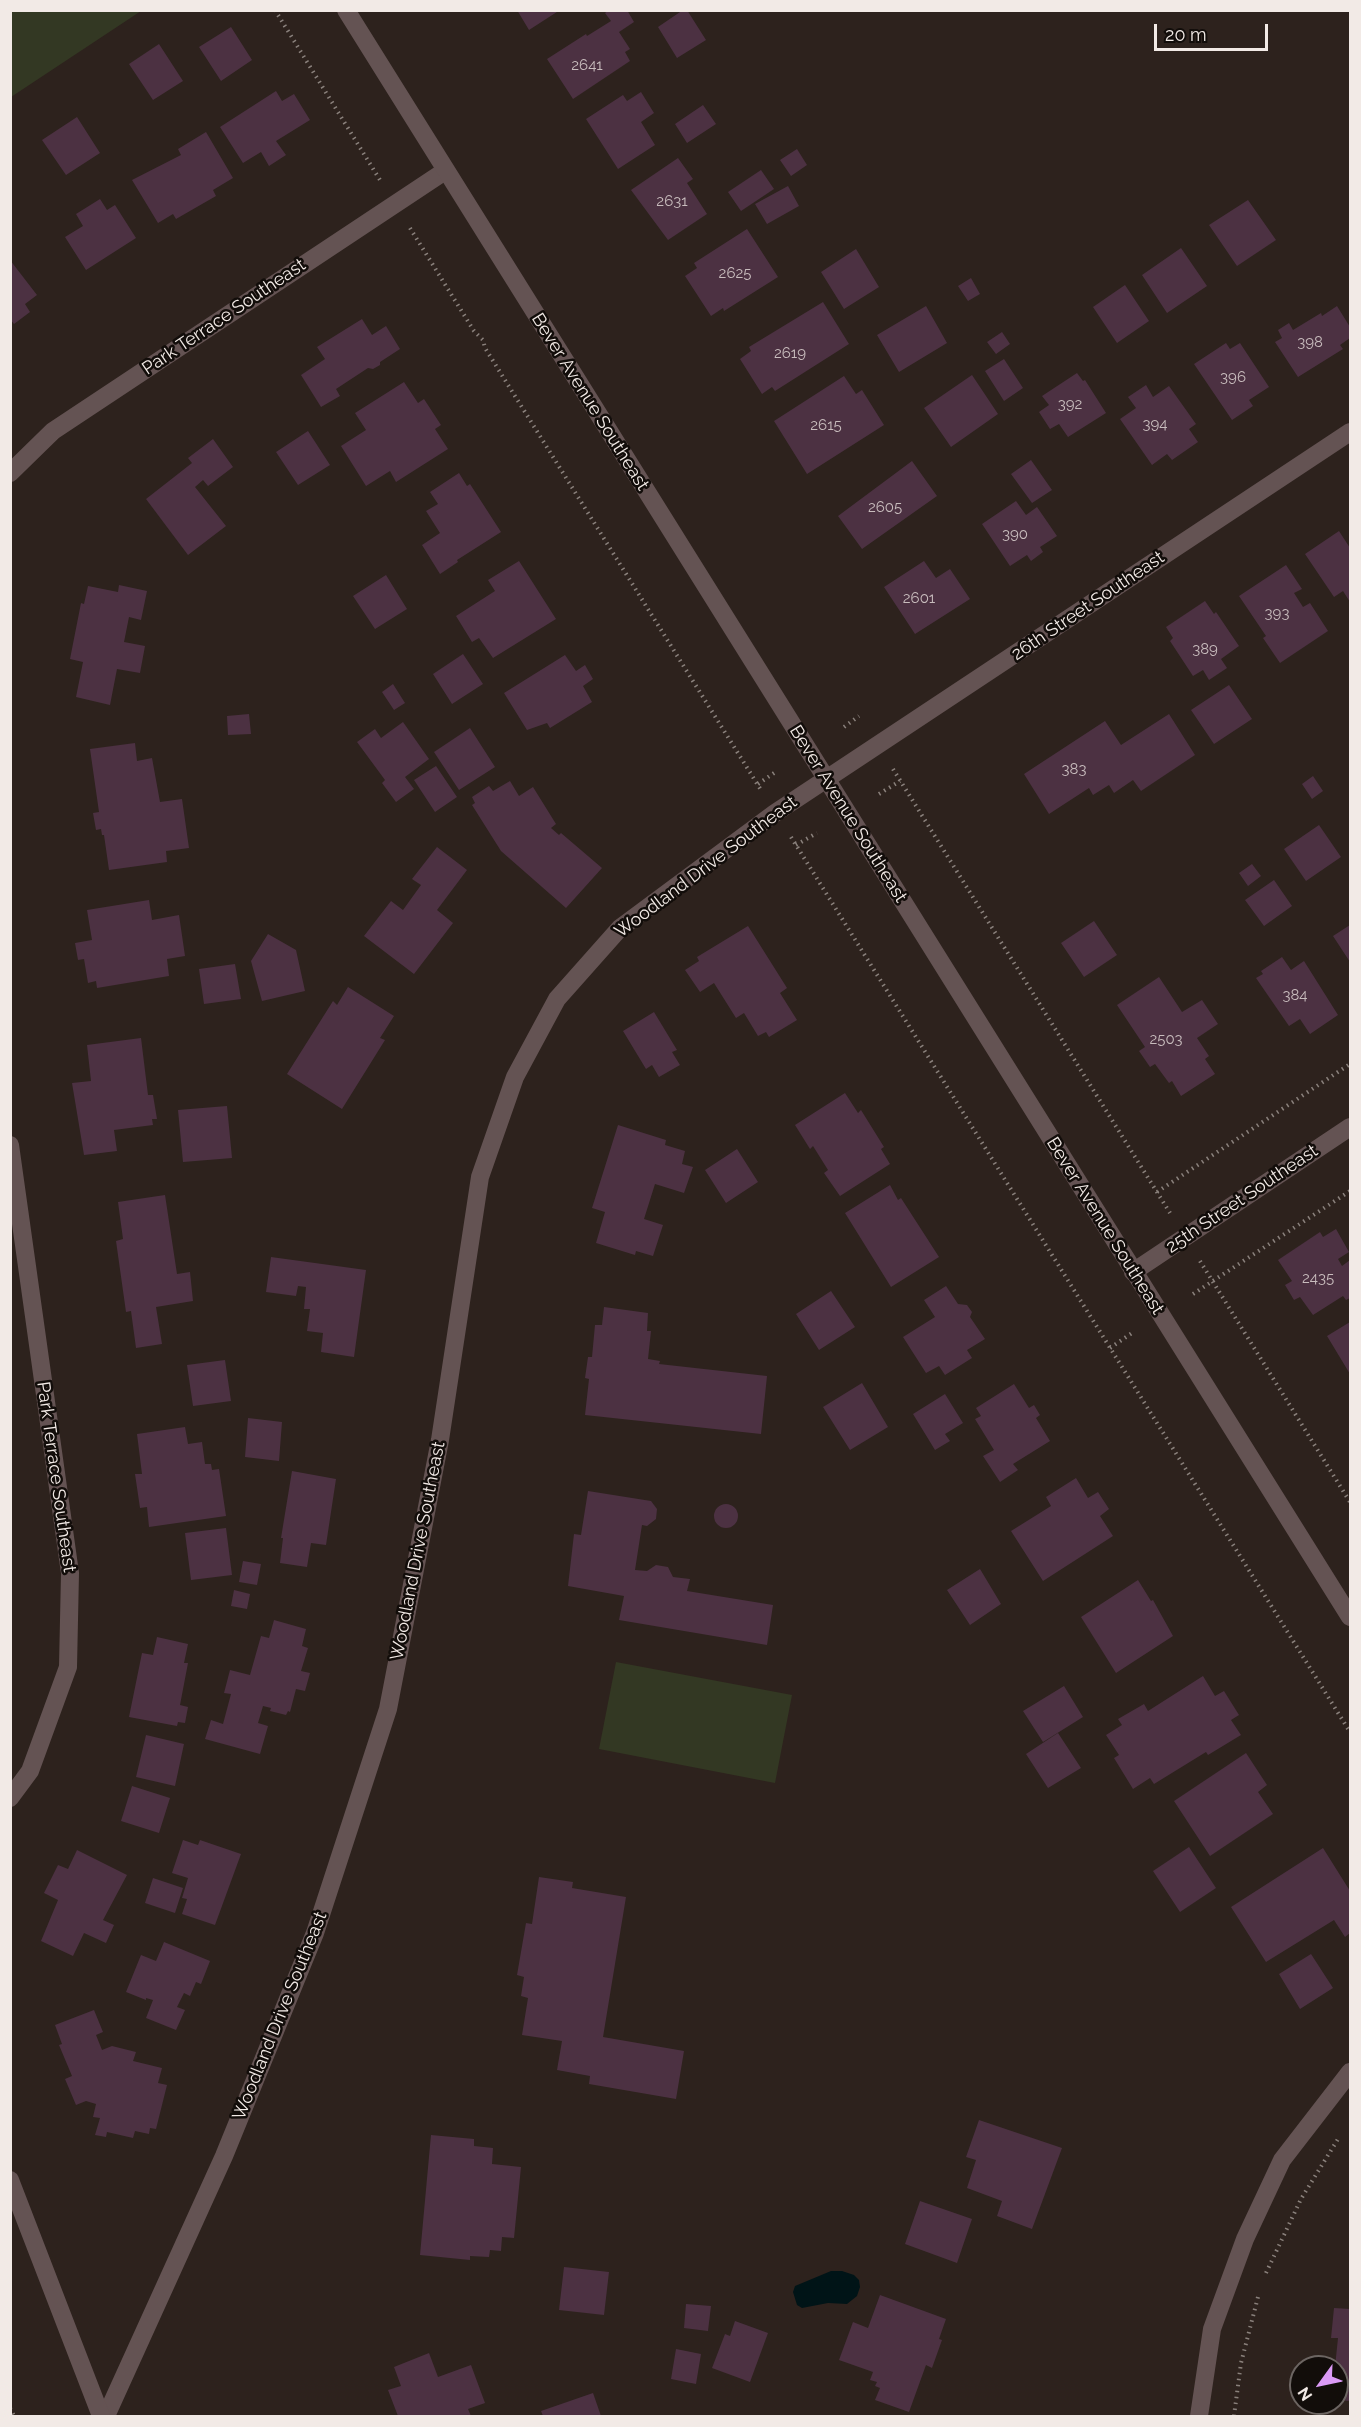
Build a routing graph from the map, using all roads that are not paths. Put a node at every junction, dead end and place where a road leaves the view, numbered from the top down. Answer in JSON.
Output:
{"nodes":[{"id":1,"x":346,"y":10,"type":"edge"},
{"id":2,"x":445,"y":171,"type":"junction"},
{"id":3,"x":1350,"y":432,"type":"edge"},
{"id":4,"x":10,"y":473,"type":"edge"},
{"id":5,"x":826,"y":780,"type":"junction"},
{"id":6,"x":1350,"y":1127,"type":"edge"},
{"id":7,"x":10,"y":1145,"type":"edge"},
{"id":8,"x":1133,"y":1272,"type":"junction"},
{"id":9,"x":1350,"y":1617,"type":"edge"},
{"id":10,"x":10,"y":1798,"type":"edge"},
{"id":11,"x":1350,"y":2072,"type":"edge"},
{"id":12,"x":10,"y":2180,"type":"edge"},
{"id":13,"x":101,"y":2416,"type":"edge"},
{"id":14,"x":106,"y":2416,"type":"edge"},
{"id":15,"x":1199,"y":2416,"type":"edge"}],
"edges":[{"from":1,"to":2,"type":"street","name":"Bever Avenue Southeast"},
{"from":2,"to":4,"type":"street","name":"Park Terrace Southeast"},
{"from":2,"to":5,"type":"street","name":"Bever Avenue Southeast"},
{"from":3,"to":5,"type":"street","name":"26th Street Southeast"},
{"from":5,"to":8,"type":"street","name":"Bever Avenue Southeast"},
{"from":5,"to":14,"type":"street","name":"Woodland Drive Southeast"},
{"from":6,"to":8,"type":"street","name":"25th Street Southeast"},
{"from":7,"to":10,"type":"street","name":"Park Terrace Southeast"},
{"from":8,"to":9,"type":"street","name":"Bever Avenue Southeast"},
{"from":11,"to":15,"type":"street"},
{"from":12,"to":13,"type":"street"}]}
